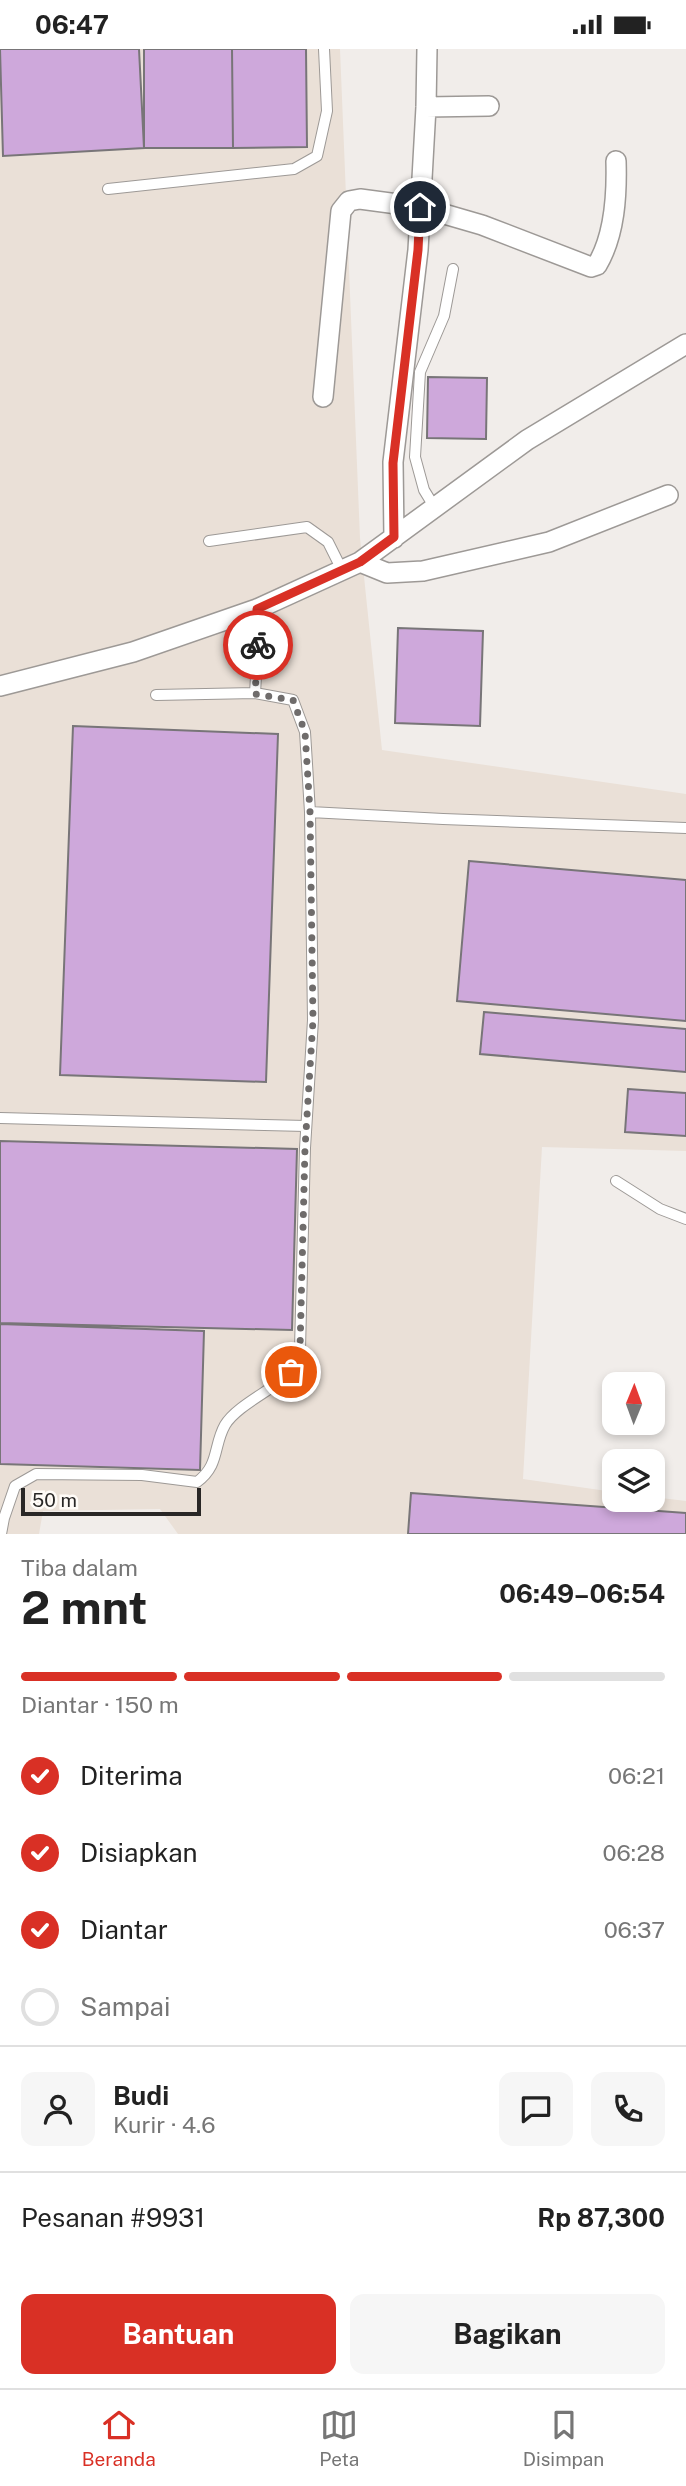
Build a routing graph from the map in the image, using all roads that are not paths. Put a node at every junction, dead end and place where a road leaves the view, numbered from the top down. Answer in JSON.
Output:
{"nodes":[{"id":1,"x":324,"y":49,"type":"edge"},
{"id":2,"x":427,"y":49,"type":"edge"},
{"id":3,"x":489,"y":106,"type":"dead end"},
{"id":4,"x":426,"y":107,"type":"junction"},
{"id":5,"x":616,"y":161,"type":"dead end"},
{"id":6,"x":108,"y":189,"type":"dead end"},
{"id":7,"x":420,"y":207,"type":"junction"},
{"id":8,"x":453,"y":269,"type":"dead end"},
{"id":9,"x":686,"y":344,"type":"edge"},
{"id":10,"x":323,"y":397,"type":"dead end"},
{"id":11,"x":668,"y":495,"type":"dead end"},
{"id":12,"x":435,"y":508,"type":"junction"},
{"id":13,"x":394,"y":537,"type":"junction"},
{"id":14,"x":209,"y":541,"type":"dead end"},
{"id":15,"x":351,"y":566,"type":"junction"},
{"id":16,"x":257,"y":609,"type":"junction"},
{"id":17,"x":0,"y":686,"type":"edge"},
{"id":18,"x":255,"y":694,"type":"junction"},
{"id":19,"x":156,"y":695,"type":"dead end"},
{"id":20,"x":310,"y":811,"type":"junction"},
{"id":21,"x":686,"y":828,"type":"edge"},
{"id":22,"x":0,"y":1118,"type":"edge"},
{"id":23,"x":306,"y":1126,"type":"junction"},
{"id":24,"x":616,"y":1181,"type":"dead end"},
{"id":25,"x":686,"y":1219,"type":"edge"},
{"id":26,"x":1,"y":1534,"type":"edge"}],
"edges":[{"from":1,"to":6,"type":"lane"},
{"from":2,"to":4,"type":"street"},
{"from":3,"to":4,"type":"street"},
{"from":4,"to":7,"type":"street"},
{"from":5,"to":7,"type":"street"},
{"from":7,"to":10,"type":"street"},
{"from":7,"to":13,"type":"street"},
{"from":8,"to":12,"type":"lane"},
{"from":9,"to":12,"type":"street"},
{"from":11,"to":15,"type":"street"},
{"from":12,"to":13,"type":"street"},
{"from":13,"to":15,"type":"street"},
{"from":14,"to":15,"type":"lane"},
{"from":15,"to":16,"type":"street"},
{"from":16,"to":17,"type":"street"},
{"from":16,"to":18,"type":"lane"},
{"from":18,"to":19,"type":"lane"},
{"from":18,"to":20,"type":"lane"},
{"from":20,"to":21,"type":"lane"},
{"from":20,"to":23,"type":"lane"},
{"from":22,"to":23,"type":"lane"},
{"from":23,"to":26,"type":"lane"},
{"from":24,"to":25,"type":"lane"}]}
